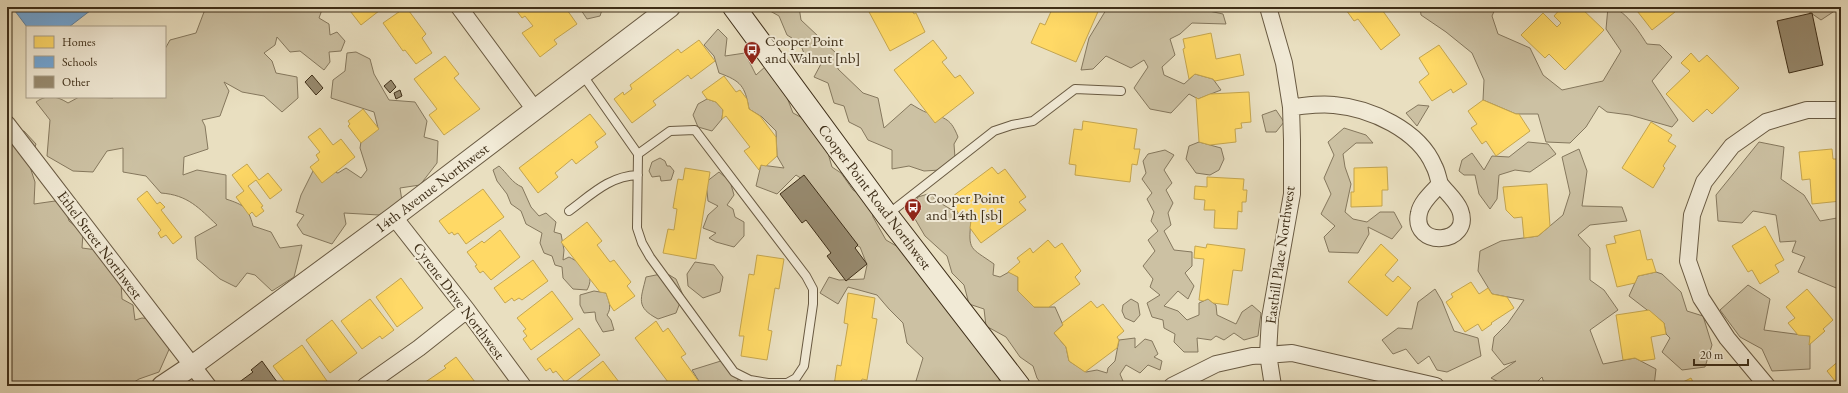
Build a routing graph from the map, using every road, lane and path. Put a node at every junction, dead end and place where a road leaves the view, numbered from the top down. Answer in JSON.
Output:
{"nodes":[{"id":1,"x":459,"y":7,"type":"edge"},
{"id":2,"x":670,"y":7,"type":"edge"},
{"id":3,"x":734,"y":7,"type":"edge"},
{"id":4,"x":1268,"y":7,"type":"edge"},
{"id":5,"x":582,"y":74,"type":"junction"},
{"id":6,"x":1121,"y":91,"type":"dead end"},
{"id":7,"x":1291,"y":107,"type":"junction"},
{"id":8,"x":535,"y":110,"type":"junction"},
{"id":9,"x":1841,"y":110,"type":"edge"},
{"id":10,"x":7,"y":124,"type":"edge"},
{"id":11,"x":638,"y":154,"type":"junction"},
{"id":12,"x":638,"y":176,"type":"junction"},
{"id":13,"x":1440,"y":184,"type":"dead end"},
{"id":14,"x":569,"y":211,"type":"dead end"},
{"id":15,"x":887,"y":215,"type":"junction"},
{"id":16,"x":394,"y":217,"type":"junction"},
{"id":17,"x":467,"y":310,"type":"junction"},
{"id":18,"x":1268,"y":354,"type":"junction"},
{"id":19,"x":192,"y":366,"type":"junction"},
{"id":20,"x":162,"y":386,"type":"edge"},
{"id":21,"x":208,"y":386,"type":"edge"},
{"id":22,"x":365,"y":386,"type":"edge"},
{"id":23,"x":523,"y":386,"type":"edge"},
{"id":24,"x":1019,"y":386,"type":"edge"},
{"id":25,"x":1172,"y":386,"type":"edge"},
{"id":26,"x":1273,"y":386,"type":"edge"},
{"id":27,"x":1436,"y":386,"type":"edge"},
{"id":28,"x":1767,"y":386,"type":"edge"}],
"edges":[{"from":1,"to":8,"type":"street"},
{"from":2,"to":5,"type":"street","name":"14th Avenue Northwest"},
{"from":3,"to":15,"type":"main road","name":"Cooper Point Road Northwest"},
{"from":4,"to":7,"type":"street","name":"Easthill Place Northwest"},
{"from":5,"to":8,"type":"street","name":"14th Avenue Northwest"},
{"from":5,"to":11,"type":"lane"},
{"from":6,"to":15,"type":"lane"},
{"from":7,"to":13,"type":"street"},
{"from":7,"to":18,"type":"street","name":"Easthill Place Northwest"},
{"from":8,"to":16,"type":"street","name":"14th Avenue Northwest"},
{"from":9,"to":28,"type":"street"},
{"from":10,"to":19,"type":"street","name":"Ethel Street Northwest"},
{"from":11,"to":12,"type":"lane"},
{"from":11,"to":12,"type":"lane"},
{"from":12,"to":14,"type":"lane"},
{"from":15,"to":24,"type":"main road","name":"Cooper Point Road Northwest"},
{"from":16,"to":17,"type":"street","name":"Cyrene Drive Northwest"},
{"from":16,"to":19,"type":"street","name":"14th Avenue Northwest"},
{"from":17,"to":22,"type":"street"},
{"from":17,"to":23,"type":"street","name":"Cyrene Drive Northwest"},
{"from":18,"to":25,"type":"street"},
{"from":18,"to":26,"type":"street","name":"Easthill Place Northwest"},
{"from":18,"to":27,"type":"street"},
{"from":19,"to":20,"type":"street","name":"14th Avenue Northwest"},
{"from":19,"to":21,"type":"street","name":"Ethel Street Northwest"}]}
